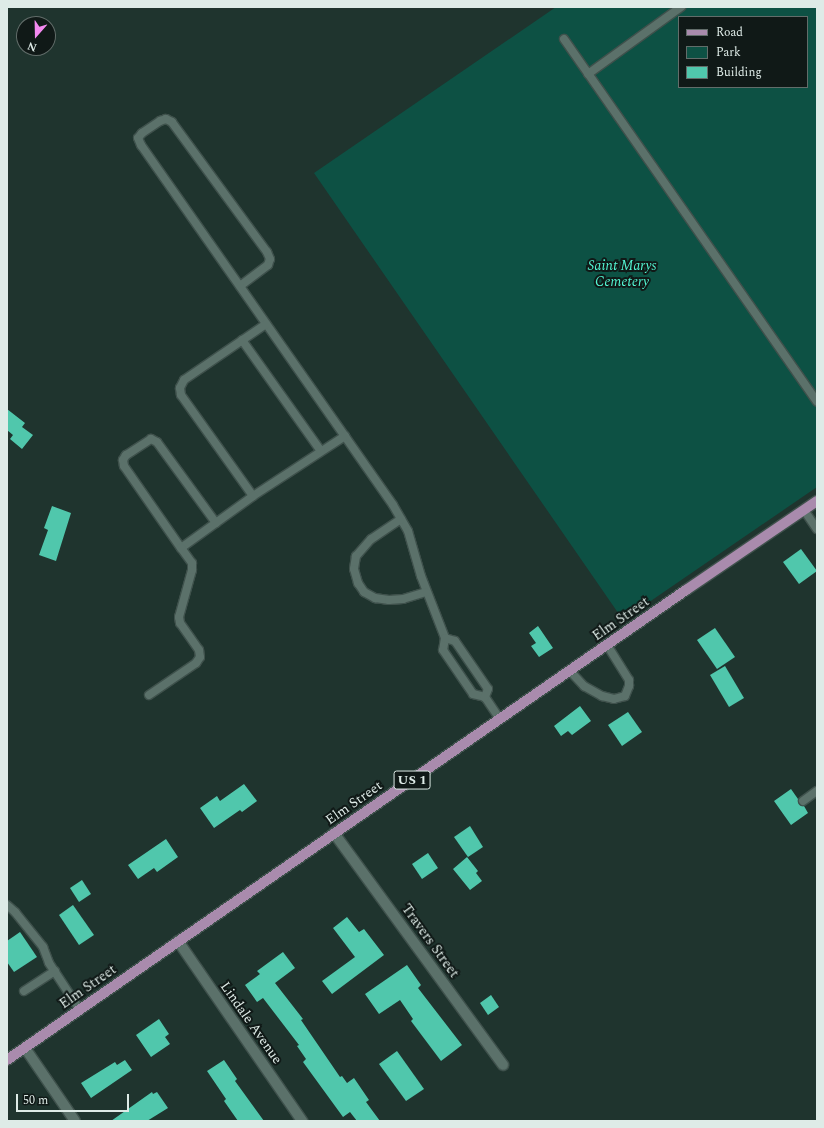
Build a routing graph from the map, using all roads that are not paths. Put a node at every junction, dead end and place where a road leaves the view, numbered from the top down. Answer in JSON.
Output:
{"nodes":[{"id":1,"x":681,"y":7,"type":"edge"},
{"id":2,"x":564,"y":40,"type":"dead end"},
{"id":3,"x":588,"y":74,"type":"junction"},
{"id":4,"x":240,"y":286,"type":"junction"},
{"id":5,"x":266,"y":324,"type":"junction"},
{"id":6,"x":242,"y":340,"type":"junction"},
{"id":7,"x":817,"y":401,"type":"edge"},
{"id":8,"x":344,"y":436,"type":"junction"},
{"id":9,"x":321,"y":451,"type":"junction"},
{"id":10,"x":253,"y":496,"type":"junction"},
{"id":11,"x":817,"y":501,"type":"edge"},
{"id":12,"x":804,"y":510,"type":"junction"},
{"id":13,"x":401,"y":520,"type":"junction"},
{"id":14,"x":216,"y":523,"type":"junction"},
{"id":15,"x":817,"y":529,"type":"edge"},
{"id":16,"x":181,"y":548,"type":"junction"},
{"id":17,"x":426,"y":592,"type":"junction"},
{"id":18,"x":445,"y":638,"type":"junction"},
{"id":19,"x":608,"y":646,"type":"junction"},
{"id":20,"x":570,"y":671,"type":"junction"},
{"id":21,"x":149,"y":695,"type":"dead end"},
{"id":22,"x":485,"y":697,"type":"junction"},
{"id":23,"x":500,"y":719,"type":"junction"},
{"id":24,"x":817,"y":792,"type":"edge"},
{"id":25,"x":804,"y":801,"type":"dead end"},
{"id":26,"x":334,"y":833,"type":"junction"},
{"id":27,"x":7,"y":905,"type":"edge"},
{"id":28,"x":178,"y":941,"type":"junction"},
{"id":29,"x":55,"y":971,"type":"junction"},
{"id":30,"x":24,"y":991,"type":"dead end"},
{"id":31,"x":80,"y":1010,"type":"junction"},
{"id":32,"x":26,"y":1048,"type":"junction"},
{"id":33,"x":7,"y":1060,"type":"edge"},
{"id":34,"x":503,"y":1065,"type":"dead end"},
{"id":35,"x":75,"y":1121,"type":"edge"},
{"id":36,"x":302,"y":1121,"type":"edge"}],
"edges":[{"from":1,"to":3,"type":"lane"},
{"from":2,"to":3,"type":"lane"},
{"from":3,"to":7,"type":"lane"},
{"from":4,"to":4,"type":"lane"},
{"from":4,"to":5,"type":"lane"},
{"from":5,"to":6,"type":"lane"},
{"from":5,"to":8,"type":"lane"},
{"from":6,"to":9,"type":"lane"},
{"from":6,"to":10,"type":"lane"},
{"from":8,"to":9,"type":"lane"},
{"from":8,"to":13,"type":"lane"},
{"from":9,"to":10,"type":"lane"},
{"from":10,"to":14,"type":"lane"},
{"from":11,"to":12,"type":"main road","name":"Elm Street","number":"US 1"},
{"from":12,"to":15,"type":"lane"},
{"from":12,"to":19,"type":"main road","name":"Elm Street","number":"US 1"},
{"from":13,"to":17,"type":"lane"},
{"from":13,"to":17,"type":"lane"},
{"from":14,"to":16,"type":"lane"},
{"from":14,"to":16,"type":"lane"},
{"from":16,"to":21,"type":"lane"},
{"from":17,"to":18,"type":"lane"},
{"from":18,"to":22,"type":"lane"},
{"from":18,"to":22,"type":"lane"},
{"from":19,"to":20,"type":"main road","name":"Elm Street","number":"US 1"},
{"from":19,"to":20,"type":"lane"},
{"from":20,"to":23,"type":"main road","name":"Elm Street","number":"US 1"},
{"from":22,"to":23,"type":"lane"},
{"from":23,"to":26,"type":"main road","name":"Elm Street","number":"US 1"},
{"from":24,"to":25,"type":"lane"},
{"from":26,"to":28,"type":"main road","name":"Elm Street","number":"US 1"},
{"from":26,"to":34,"type":"street","name":"Travers Street"},
{"from":27,"to":29,"type":"lane"},
{"from":28,"to":31,"type":"main road","name":"Elm Street","number":"US 1"},
{"from":28,"to":36,"type":"street","name":"Lindale Avenue"},
{"from":29,"to":30,"type":"lane"},
{"from":29,"to":31,"type":"lane"},
{"from":31,"to":32,"type":"main road","name":"Elm Street","number":"US 1"},
{"from":32,"to":33,"type":"main road","name":"Elm Street","number":"US 1"},
{"from":32,"to":35,"type":"street"}]}
